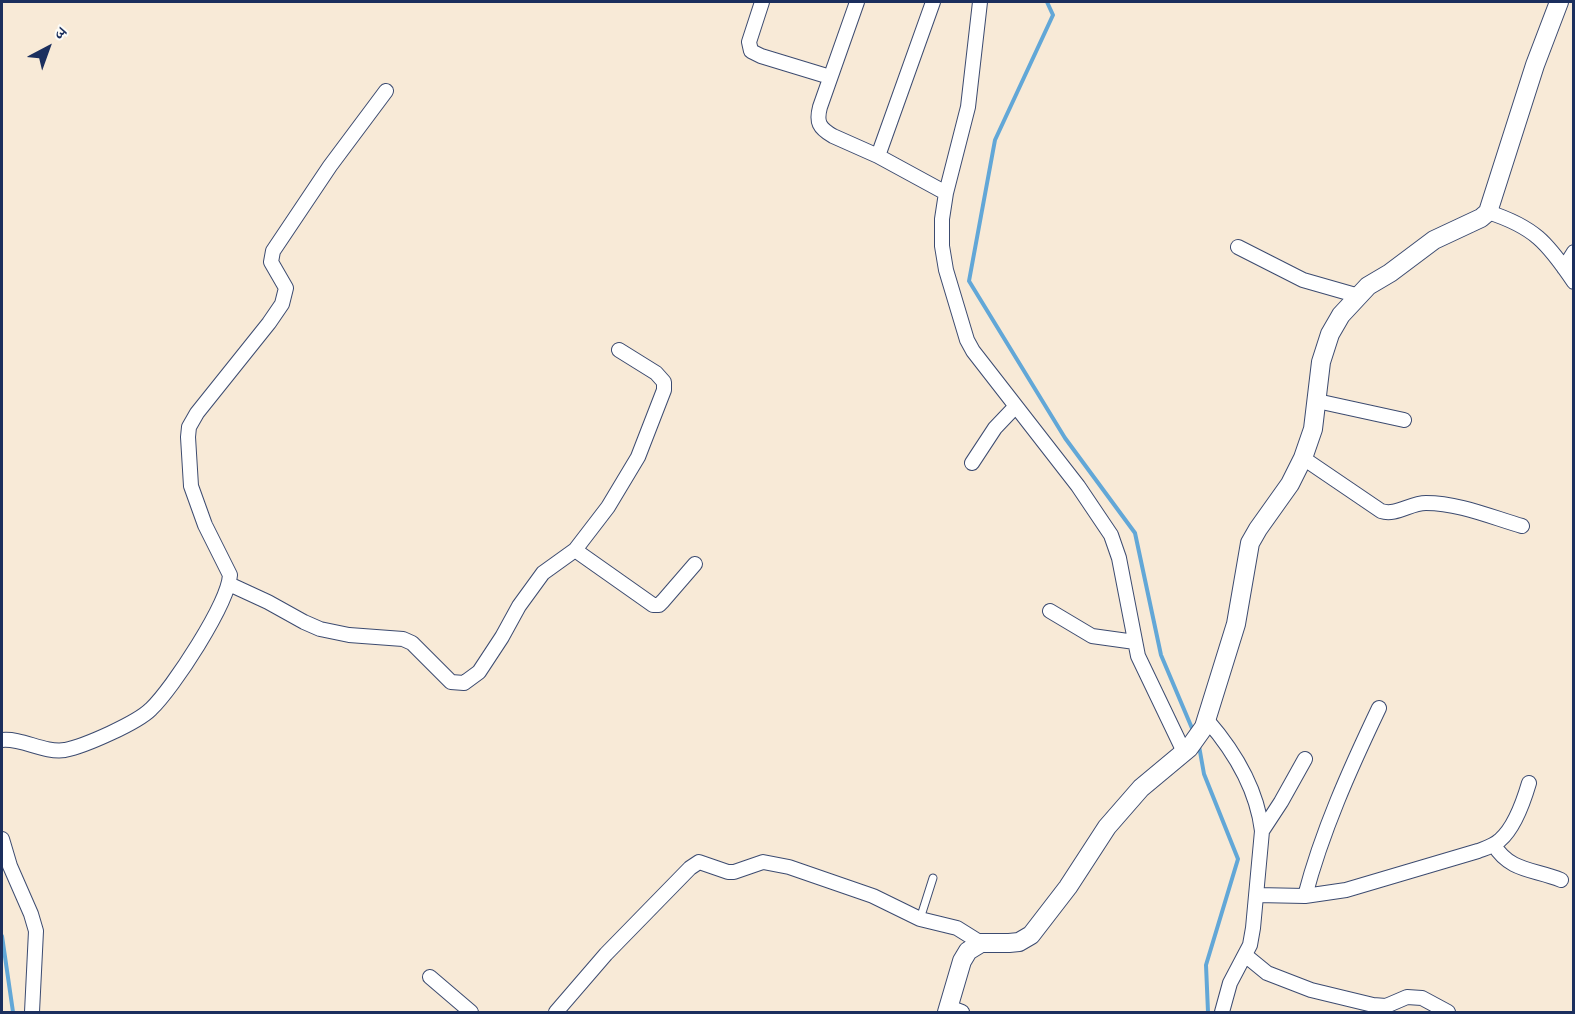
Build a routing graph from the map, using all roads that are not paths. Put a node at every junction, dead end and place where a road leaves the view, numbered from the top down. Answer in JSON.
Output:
{"nodes":[{"id":1,"x":762,"y":2,"type":"edge"},
{"id":2,"x":857,"y":2,"type":"edge"},
{"id":3,"x":933,"y":2,"type":"edge"},
{"id":4,"x":980,"y":2,"type":"edge"},
{"id":5,"x":1560,"y":2,"type":"edge"},
{"id":6,"x":830,"y":77,"type":"junction"},
{"id":7,"x":386,"y":92,"type":"dead end"},
{"id":8,"x":878,"y":156,"type":"junction"},
{"id":9,"x":946,"y":193,"type":"junction"},
{"id":10,"x":1488,"y":212,"type":"junction"},
{"id":11,"x":1238,"y":248,"type":"dead end"},
{"id":12,"x":1574,"y":252,"type":"edge"},
{"id":13,"x":1564,"y":268,"type":"junction"},
{"id":14,"x":1574,"y":282,"type":"edge"},
{"id":15,"x":1359,"y":296,"type":"junction"},
{"id":16,"x":619,"y":350,"type":"dead end"},
{"id":17,"x":1317,"y":401,"type":"junction"},
{"id":18,"x":1015,"y":407,"type":"junction"},
{"id":19,"x":1404,"y":420,"type":"dead end"},
{"id":20,"x":1303,"y":458,"type":"junction"},
{"id":21,"x":972,"y":463,"type":"dead end"},
{"id":22,"x":1522,"y":526,"type":"dead end"},
{"id":23,"x":574,"y":550,"type":"junction"},
{"id":24,"x":695,"y":564,"type":"dead end"},
{"id":25,"x":229,"y":584,"type":"junction"},
{"id":26,"x":1050,"y":611,"type":"dead end"},
{"id":27,"x":1135,"y":642,"type":"junction"},
{"id":28,"x":1379,"y":708,"type":"dead end"},
{"id":29,"x":1206,"y":724,"type":"junction"},
{"id":30,"x":2,"y":740,"type":"edge"},
{"id":31,"x":1187,"y":750,"type":"junction"},
{"id":32,"x":1305,"y":759,"type":"dead end"},
{"id":33,"x":1529,"y":783,"type":"dead end"},
{"id":34,"x":1262,"y":831,"type":"junction"},
{"id":35,"x":2,"y":840,"type":"edge"},
{"id":36,"x":1494,"y":845,"type":"junction"},
{"id":37,"x":933,"y":878,"type":"dead end"},
{"id":38,"x":1561,"y":880,"type":"dead end"},
{"id":39,"x":1257,"y":895,"type":"junction"},
{"id":40,"x":1305,"y":896,"type":"junction"},
{"id":41,"x":920,"y":919,"type":"junction"},
{"id":42,"x":981,"y":943,"type":"junction"},
{"id":43,"x":1245,"y":955,"type":"junction"},
{"id":44,"x":430,"y":977,"type":"dead end"},
{"id":45,"x":953,"y":1011,"type":"edge"},
{"id":46,"x":32,"y":1012,"type":"edge"},
{"id":47,"x":471,"y":1012,"type":"edge"},
{"id":48,"x":556,"y":1012,"type":"edge"},
{"id":49,"x":1222,"y":1012,"type":"edge"},
{"id":50,"x":1448,"y":1012,"type":"edge"}],
"edges":[{"from":1,"to":6,"type":"street"},
{"from":2,"to":6,"type":"street"},
{"from":3,"to":8,"type":"street"},
{"from":4,"to":9,"type":"street"},
{"from":5,"to":10,"type":"street"},
{"from":6,"to":8,"type":"street"},
{"from":7,"to":25,"type":"street"},
{"from":8,"to":9,"type":"street"},
{"from":9,"to":18,"type":"street"},
{"from":10,"to":13,"type":"street"},
{"from":10,"to":15,"type":"street"},
{"from":11,"to":15,"type":"street"},
{"from":12,"to":13,"type":"street"},
{"from":13,"to":14,"type":"street"},
{"from":15,"to":17,"type":"street"},
{"from":16,"to":23,"type":"street"},
{"from":17,"to":19,"type":"street"},
{"from":17,"to":20,"type":"street"},
{"from":18,"to":21,"type":"street"},
{"from":18,"to":27,"type":"street"},
{"from":20,"to":22,"type":"street"},
{"from":20,"to":29,"type":"street"},
{"from":23,"to":24,"type":"street"},
{"from":23,"to":25,"type":"street"},
{"from":25,"to":30,"type":"street"},
{"from":26,"to":27,"type":"street"},
{"from":27,"to":31,"type":"street"},
{"from":28,"to":40,"type":"street"},
{"from":29,"to":31,"type":"street"},
{"from":29,"to":34,"type":"street"},
{"from":31,"to":42,"type":"street"},
{"from":32,"to":34,"type":"street"},
{"from":33,"to":36,"type":"street"},
{"from":34,"to":39,"type":"street"},
{"from":35,"to":46,"type":"street"},
{"from":36,"to":38,"type":"street"},
{"from":36,"to":40,"type":"street"},
{"from":37,"to":41,"type":"lane"},
{"from":39,"to":40,"type":"street"},
{"from":39,"to":43,"type":"street"},
{"from":41,"to":42,"type":"street"},
{"from":41,"to":48,"type":"street"},
{"from":42,"to":45,"type":"street"},
{"from":43,"to":49,"type":"street"},
{"from":43,"to":50,"type":"street"},
{"from":44,"to":47,"type":"street"}]}
